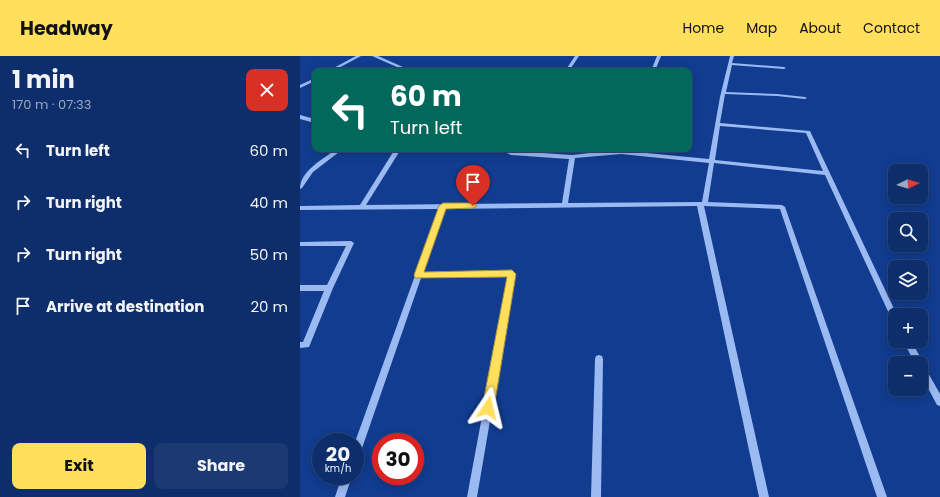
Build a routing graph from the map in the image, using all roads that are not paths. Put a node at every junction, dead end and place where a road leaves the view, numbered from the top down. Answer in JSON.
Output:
{"nodes":[{"id":1,"x":359,"y":56,"type":"edge"},
{"id":2,"x":374,"y":56,"type":"edge"},
{"id":3,"x":577,"y":56,"type":"edge"},
{"id":4,"x":659,"y":56,"type":"edge"},
{"id":5,"x":732,"y":56,"type":"edge"},
{"id":6,"x":730,"y":64,"type":"junction"},
{"id":7,"x":336,"y":68,"type":"edge"},
{"id":8,"x":398,"y":68,"type":"edge"},
{"id":9,"x":569,"y":68,"type":"edge"},
{"id":10,"x":654,"y":68,"type":"edge"},
{"id":11,"x":784,"y":68,"type":"dead end"},
{"id":12,"x":312,"y":81,"type":"edge"},
{"id":13,"x":300,"y":87,"type":"edge"},
{"id":14,"x":723,"y":93,"type":"junction"},
{"id":15,"x":805,"y":98,"type":"dead end"},
{"id":16,"x":300,"y":117,"type":"edge"},
{"id":17,"x":312,"y":120,"type":"edge"},
{"id":18,"x":718,"y":124,"type":"junction"},
{"id":19,"x":336,"y":152,"type":"edge"},
{"id":20,"x":396,"y":152,"type":"edge"},
{"id":21,"x":508,"y":152,"type":"edge"},
{"id":22,"x":612,"y":152,"type":"edge"},
{"id":23,"x":630,"y":152,"type":"edge"},
{"id":24,"x":572,"y":156,"type":"junction"},
{"id":25,"x":712,"y":162,"type":"junction"},
{"id":26,"x":827,"y":173,"type":"junction"},
{"id":27,"x":300,"y":188,"type":"edge"},
{"id":28,"x":702,"y":204,"type":"junction"},
{"id":29,"x":565,"y":205,"type":"junction"},
{"id":30,"x":443,"y":206,"type":"junction"},
{"id":31,"x":362,"y":207,"type":"junction"},
{"id":32,"x":300,"y":208,"type":"edge"},
{"id":33,"x":300,"y":244,"type":"edge"},
{"id":34,"x":418,"y":275,"type":"junction"},
{"id":35,"x":300,"y":288,"type":"edge"},
{"id":36,"x":329,"y":288,"type":"junction"},
{"id":37,"x":890,"y":308,"type":"edge"},
{"id":38,"x":300,"y":345,"type":"edge"},
{"id":39,"x":599,"y":359,"type":"dead end"},
{"id":40,"x":928,"y":380,"type":"edge"},
{"id":41,"x":940,"y":402,"type":"edge"},
{"id":42,"x":362,"y":433,"type":"edge"},
{"id":43,"x":344,"y":485,"type":"edge"},
{"id":44,"x":340,"y":497,"type":"edge"},
{"id":45,"x":472,"y":497,"type":"edge"},
{"id":46,"x":596,"y":497,"type":"edge"},
{"id":47,"x":764,"y":497,"type":"edge"},
{"id":48,"x":882,"y":497,"type":"edge"}],
"edges":[{"from":1,"to":7,"type":"street"},
{"from":2,"to":8,"type":"street"},
{"from":3,"to":9,"type":"street"},
{"from":4,"to":10,"type":"street"},
{"from":5,"to":6,"type":"street"},
{"from":6,"to":11,"type":"street"},
{"from":6,"to":14,"type":"street"},
{"from":12,"to":13,"type":"street"},
{"from":14,"to":15,"type":"street"},
{"from":14,"to":18,"type":"street"},
{"from":16,"to":17,"type":"street"},
{"from":18,"to":25,"type":"street"},
{"from":18,"to":26,"type":"street"},
{"from":19,"to":27,"type":"street"},
{"from":20,"to":31,"type":"street"},
{"from":21,"to":24,"type":"street"},
{"from":22,"to":24,"type":"street"},
{"from":23,"to":25,"type":"street"},
{"from":24,"to":29,"type":"street"},
{"from":25,"to":26,"type":"street"},
{"from":25,"to":28,"type":"street"},
{"from":26,"to":37,"type":"street"},
{"from":28,"to":29,"type":"street"},
{"from":28,"to":47,"type":"street"},
{"from":28,"to":48,"type":"street"},
{"from":29,"to":30,"type":"street"},
{"from":30,"to":31,"type":"street"},
{"from":30,"to":34,"type":"street"},
{"from":31,"to":32,"type":"street"},
{"from":33,"to":36,"type":"street"},
{"from":34,"to":42,"type":"street"},
{"from":34,"to":45,"type":"street"},
{"from":35,"to":36,"type":"street"},
{"from":36,"to":38,"type":"street"},
{"from":39,"to":46,"type":"street"},
{"from":40,"to":41,"type":"street"},
{"from":43,"to":44,"type":"street"}]}
